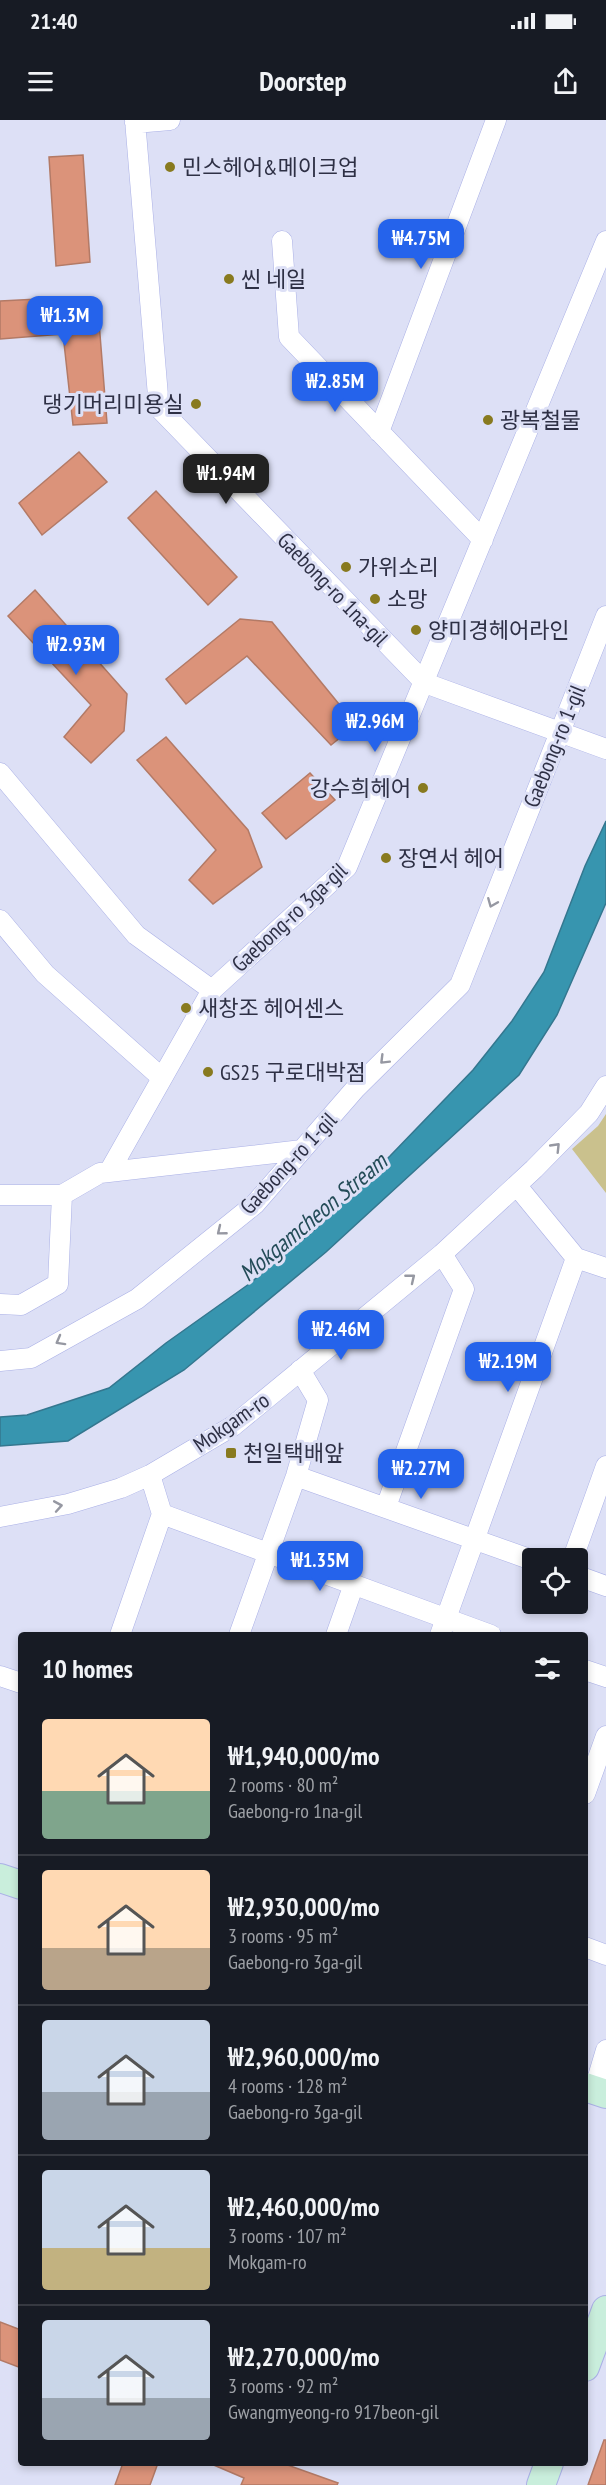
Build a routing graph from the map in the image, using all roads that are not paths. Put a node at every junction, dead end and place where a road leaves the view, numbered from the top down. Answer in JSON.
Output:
{"nodes":[{"id":1,"x":170,"y":120,"type":"edge"},
{"id":2,"x":496,"y":120,"type":"edge"},
{"id":3,"x":135,"y":121,"type":"edge"},
{"id":4,"x":282,"y":241,"type":"dead end"},
{"id":5,"x":605,"y":248,"type":"edge"},
{"id":6,"x":379,"y":432,"type":"junction"},
{"id":7,"x":483,"y":540,"type":"junction"},
{"id":8,"x":606,"y":616,"type":"edge"},
{"id":9,"x":424,"y":683,"type":"junction"},
{"id":10,"x":568,"y":734,"type":"junction"},
{"id":11,"x":606,"y":748,"type":"edge"},
{"id":12,"x":0,"y":773,"type":"edge"},
{"id":13,"x":0,"y":920,"type":"edge"},
{"id":14,"x":212,"y":990,"type":"junction"},
{"id":15,"x":162,"y":1078,"type":"junction"},
{"id":16,"x":606,"y":1086,"type":"edge"},
{"id":17,"x":302,"y":1150,"type":"junction"},
{"id":18,"x":109,"y":1172,"type":"junction"},
{"id":19,"x":517,"y":1186,"type":"junction"},
{"id":20,"x":0,"y":1195,"type":"edge"},
{"id":21,"x":62,"y":1195,"type":"junction"},
{"id":22,"x":442,"y":1254,"type":"junction"},
{"id":23,"x":576,"y":1258,"type":"junction"},
{"id":24,"x":606,"y":1268,"type":"edge"},
{"id":25,"x":0,"y":1304,"type":"edge"},
{"id":26,"x":0,"y":1361,"type":"edge"},
{"id":27,"x":300,"y":1371,"type":"junction"},
{"id":28,"x":606,"y":1466,"type":"edge"},
{"id":29,"x":150,"y":1475,"type":"junction"},
{"id":30,"x":296,"y":1476,"type":"junction"},
{"id":31,"x":386,"y":1508,"type":"junction"},
{"id":32,"x":162,"y":1514,"type":"junction"},
{"id":33,"x":0,"y":1517,"type":"edge"},
{"id":34,"x":476,"y":1540,"type":"junction"},
{"id":35,"x":577,"y":1548,"type":"edge"},
{"id":36,"x":268,"y":1553,"type":"junction"},
{"id":37,"x":522,"y":1556,"type":"edge"},
{"id":38,"x":588,"y":1580,"type":"edge"},
{"id":39,"x":354,"y":1584,"type":"junction"},
{"id":40,"x":606,"y":1586,"type":"edge"},
{"id":41,"x":443,"y":1627,"type":"edge"},
{"id":42,"x":121,"y":1632,"type":"edge"},
{"id":43,"x":240,"y":1632,"type":"edge"},
{"id":44,"x":337,"y":1632,"type":"edge"},
{"id":45,"x":473,"y":1632,"type":"edge"},
{"id":46,"x":588,"y":1671,"type":"edge"},
{"id":47,"x":0,"y":1676,"type":"edge"},
{"id":48,"x":606,"y":1677,"type":"edge"},
{"id":49,"x":18,"y":1682,"type":"edge"},
{"id":50,"x":606,"y":1736,"type":"edge"},
{"id":51,"x":588,"y":1786,"type":"edge"},
{"id":52,"x":0,"y":1878,"type":"edge"},
{"id":53,"x":18,"y":1884,"type":"edge"},
{"id":54,"x":588,"y":1948,"type":"edge"},
{"id":55,"x":606,"y":1955,"type":"edge"},
{"id":56,"x":606,"y":2050,"type":"edge"},
{"id":57,"x":595,"y":2090,"type":"edge"},
{"id":58,"x":606,"y":2310,"type":"edge"},
{"id":59,"x":588,"y":2359,"type":"edge"},
{"id":60,"x":548,"y":2466,"type":"edge"},
{"id":61,"x":541,"y":2485,"type":"edge"}],
"edges":[{"from":1,"to":3,"type":"street"},
{"from":2,"to":6,"type":"street"},
{"from":3,"to":9,"type":"street","name":"Gaebong-ro 1na-gil"},
{"from":4,"to":6,"type":"street"},
{"from":5,"to":7,"type":"street","name":"Gaebong-ro 3ga-gil"},
{"from":6,"to":7,"type":"street"},
{"from":7,"to":9,"type":"street","name":"Gaebong-ro 3ga-gil"},
{"from":8,"to":10,"type":"street","name":"Gaebong-ro 1-gil"},
{"from":9,"to":10,"type":"street","name":"Gaebong-ro 1na-gil"},
{"from":9,"to":14,"type":"street","name":"Gaebong-ro 3ga-gil"},
{"from":10,"to":11,"type":"street","name":"Gaebong-ro 1na-gil"},
{"from":10,"to":17,"type":"street","name":"Gaebong-ro 1-gil","one_way":true},
{"from":12,"to":14,"type":"street","name":"Gaebong-ro 3ga-gil"},
{"from":13,"to":15,"type":"street"},
{"from":14,"to":15,"type":"street","name":"Gaebong-ro 3ga-gil"},
{"from":15,"to":18,"type":"street","name":"Gaebong-ro 3ga-gil"},
{"from":19,"to":16,"type":"street","name":"Mokgam-ro","one_way":true},
{"from":17,"to":18,"type":"street"},
{"from":17,"to":26,"type":"street","name":"Gaebong-ro 1-gil","one_way":true},
{"from":18,"to":21,"type":"street"},
{"from":19,"to":22,"type":"street","name":"Mokgam-ro"},
{"from":19,"to":23,"type":"street"},
{"from":20,"to":21,"type":"street"},
{"from":21,"to":25,"type":"street"},
{"from":27,"to":22,"type":"street","name":"Mokgam-ro","one_way":true},
{"from":22,"to":31,"type":"street"},
{"from":23,"to":24,"type":"street"},
{"from":23,"to":34,"type":"street"},
{"from":27,"to":29,"type":"street","name":"Mokgam-ro"},
{"from":27,"to":30,"type":"street"},
{"from":28,"to":35,"type":"street"},
{"from":29,"to":32,"type":"street"},
{"from":33,"to":29,"type":"street","name":"Mokgam-ro","one_way":true},
{"from":30,"to":31,"type":"street"},
{"from":30,"to":36,"type":"street"},
{"from":31,"to":34,"type":"street"},
{"from":32,"to":36,"type":"street"},
{"from":32,"to":42,"type":"street"},
{"from":34,"to":37,"type":"street"},
{"from":34,"to":41,"type":"street"},
{"from":36,"to":39,"type":"street"},
{"from":36,"to":43,"type":"street"},
{"from":38,"to":40,"type":"street"},
{"from":39,"to":41,"type":"street"},
{"from":39,"to":44,"type":"street"},
{"from":41,"to":45,"type":"street"},
{"from":46,"to":48,"type":"street"},
{"from":47,"to":49,"type":"street"},
{"from":50,"to":51,"type":"street"},
{"from":52,"to":53,"type":"main road"},
{"from":54,"to":55,"type":"street"},
{"from":56,"to":57,"type":"street"},
{"from":58,"to":59,"type":"main road"},
{"from":60,"to":61,"type":"main road"}]}
